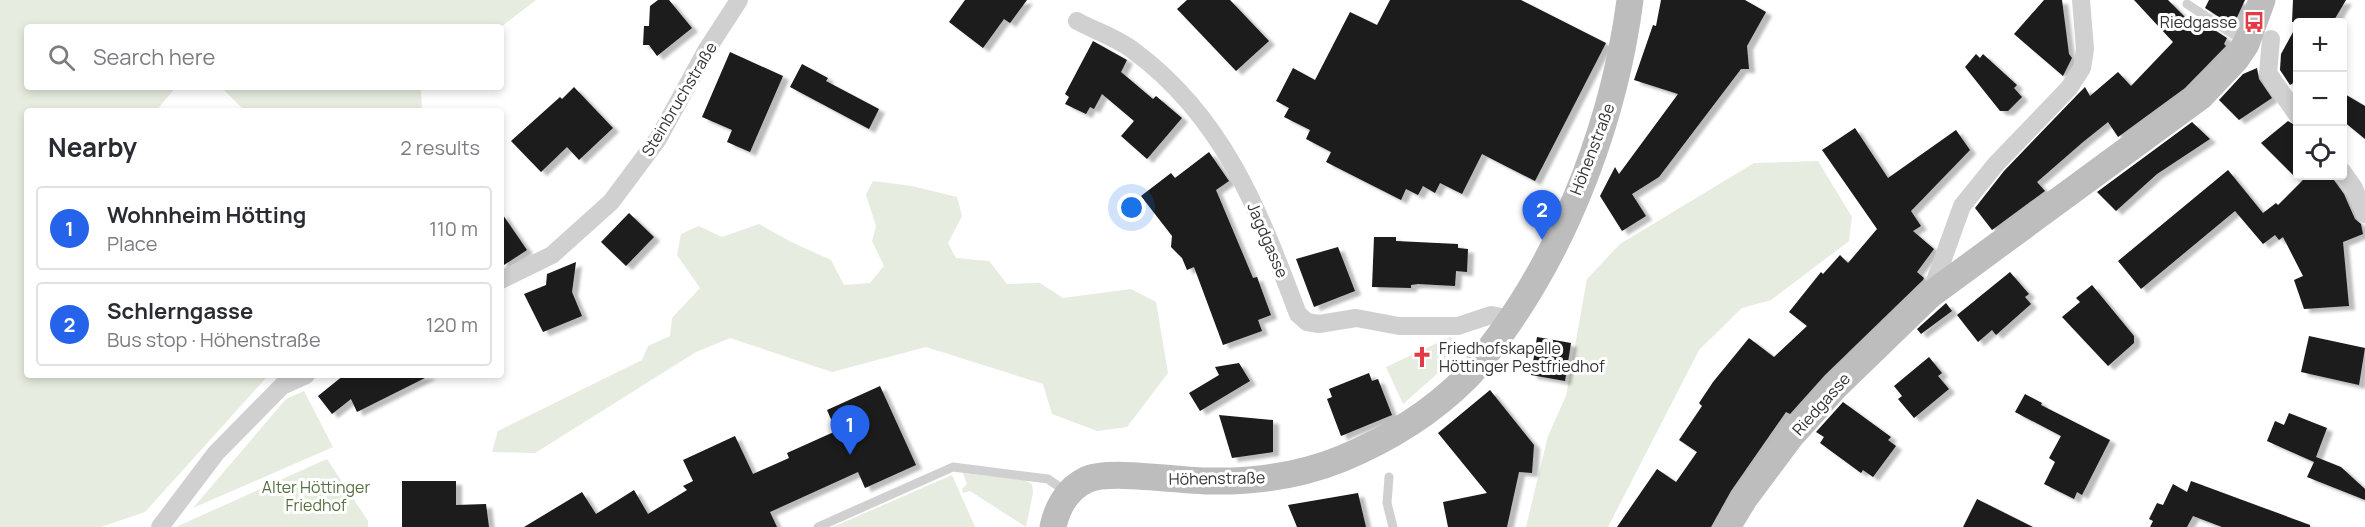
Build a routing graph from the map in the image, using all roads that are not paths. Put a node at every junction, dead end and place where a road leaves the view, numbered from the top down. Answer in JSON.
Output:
{"nodes":[{"id":1,"x":739,"y":0,"type":"edge"},
{"id":2,"x":1630,"y":0,"type":"edge"},
{"id":3,"x":2081,"y":0,"type":"edge"},
{"id":4,"x":2262,"y":0,"type":"edge"},
{"id":5,"x":2187,"y":4,"type":"dead end"},
{"id":6,"x":1077,"y":21,"type":"dead end"},
{"id":7,"x":2259,"y":42,"type":"junction"},
{"id":8,"x":2293,"y":109,"type":"edge"},
{"id":9,"x":2347,"y":177,"type":"edge"},
{"id":10,"x":2365,"y":214,"type":"edge"},
{"id":11,"x":504,"y":279,"type":"edge"},
{"id":12,"x":1930,"y":295,"type":"junction"},
{"id":13,"x":1512,"y":319,"type":"junction"},
{"id":14,"x":300,"y":378,"type":"edge"},
{"id":15,"x":1389,"y":477,"type":"dead end"},
{"id":16,"x":1068,"y":493,"type":"junction"},
{"id":17,"x":160,"y":527,"type":"edge"},
{"id":18,"x":818,"y":527,"type":"edge"},
{"id":19,"x":1053,"y":527,"type":"edge"},
{"id":20,"x":1393,"y":527,"type":"edge"},
{"id":21,"x":1727,"y":527,"type":"edge"}],
"edges":[{"from":1,"to":11,"type":"street","name":"Steinbruchstraße"},
{"from":2,"to":13,"type":"street","name":"Höhenstraße"},
{"from":3,"to":12,"type":"street","name":"Riedgasse"},
{"from":4,"to":7,"type":"street","name":"Riedgasse"},
{"from":5,"to":7,"type":"lane"},
{"from":6,"to":13,"type":"street","name":"Jagdgasse"},
{"from":7,"to":8,"type":"street"},
{"from":7,"to":12,"type":"street","name":"Riedgasse"},
{"from":9,"to":10,"type":"street"},
{"from":12,"to":21,"type":"street","name":"Riedgasse"},
{"from":13,"to":16,"type":"street","name":"Höhenstraße"},
{"from":14,"to":17,"type":"street"},
{"from":15,"to":20,"type":"lane"},
{"from":16,"to":18,"type":"lane"},
{"from":16,"to":19,"type":"street"}]}
